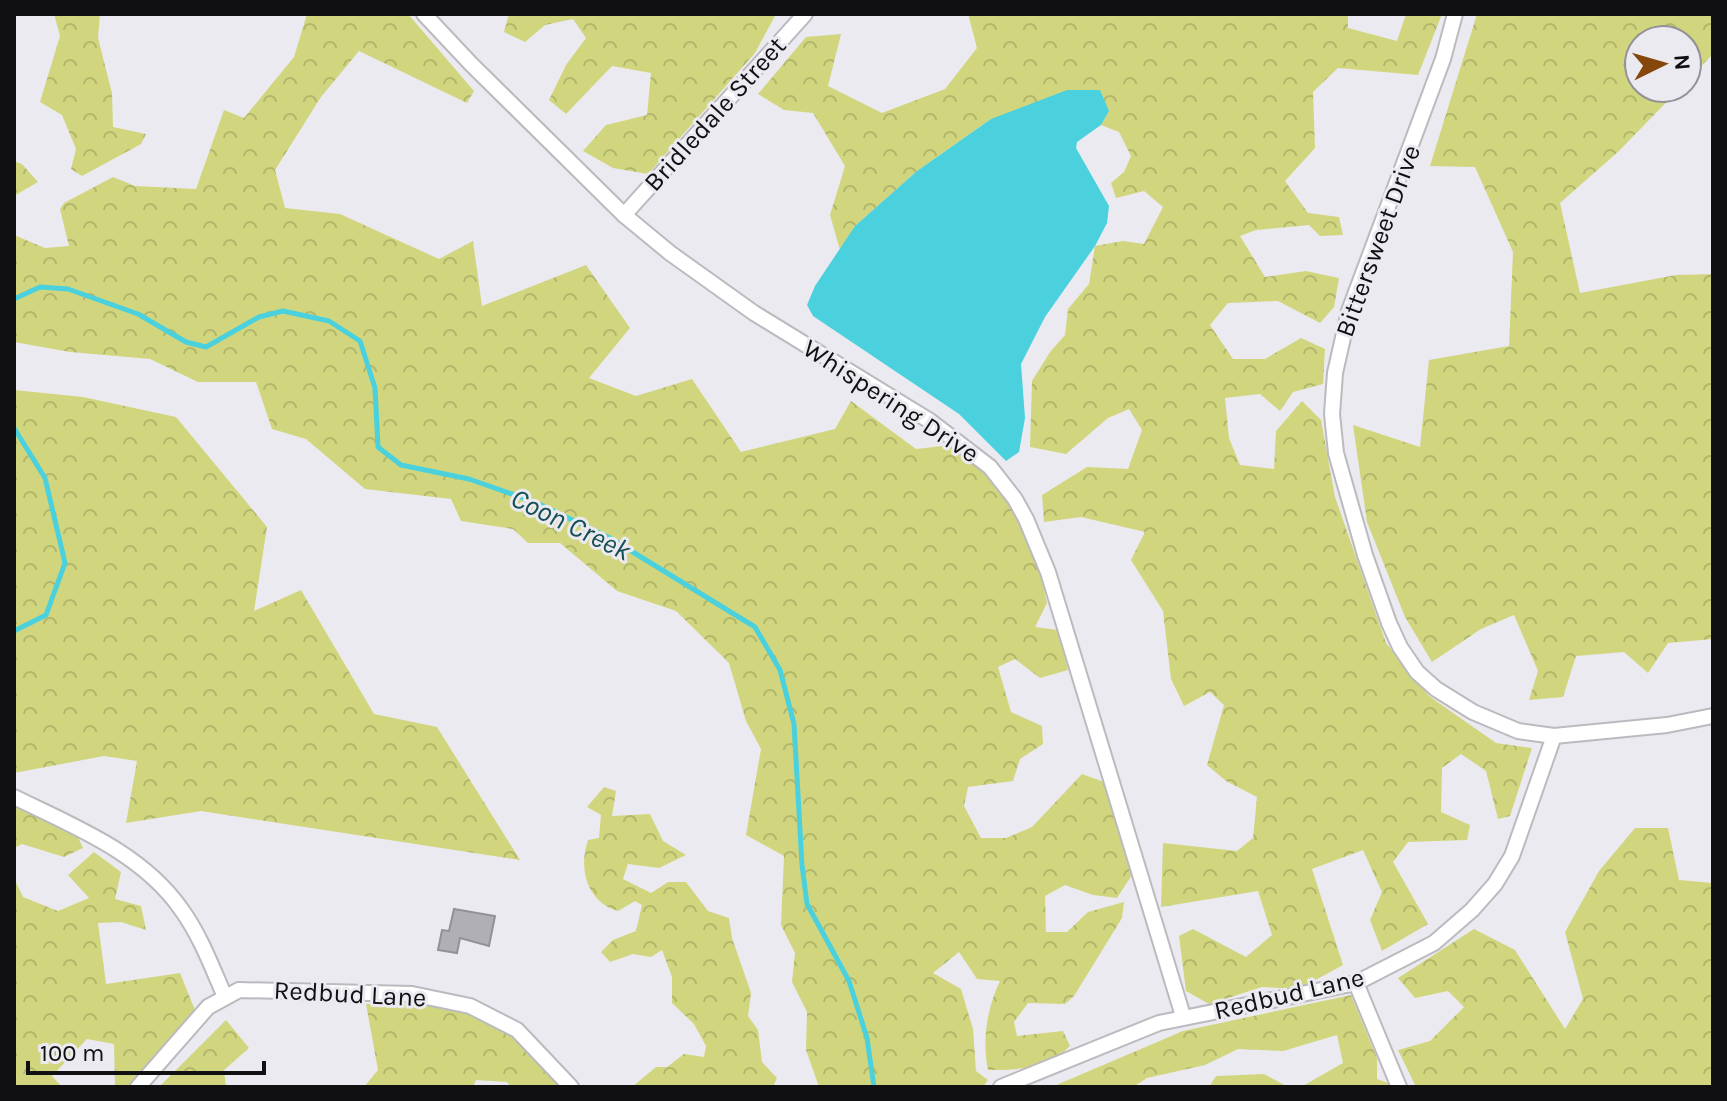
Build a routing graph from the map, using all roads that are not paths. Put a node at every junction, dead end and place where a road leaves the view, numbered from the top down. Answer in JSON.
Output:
{"nodes":[{"id":1,"x":424,"y":14,"type":"edge"},
{"id":2,"x":805,"y":14,"type":"edge"},
{"id":3,"x":1455,"y":14,"type":"edge"},
{"id":4,"x":624,"y":215,"type":"junction"},
{"id":5,"x":1713,"y":716,"type":"edge"},
{"id":6,"x":1554,"y":736,"type":"junction"},
{"id":7,"x":14,"y":797,"type":"edge"},
{"id":8,"x":1356,"y":983,"type":"junction"},
{"id":9,"x":225,"y":997,"type":"junction"},
{"id":10,"x":1183,"y":1016,"type":"junction"},
{"id":11,"x":138,"y":1087,"type":"edge"},
{"id":12,"x":571,"y":1087,"type":"edge"},
{"id":13,"x":1001,"y":1087,"type":"edge"},
{"id":14,"x":1399,"y":1087,"type":"edge"}],
"edges":[{"from":1,"to":4,"type":"street","name":"Whispering Drive"},
{"from":2,"to":4,"type":"street","name":"Bridledale Street"},
{"from":3,"to":6,"type":"street","name":"Bittersweet Drive"},
{"from":4,"to":10,"type":"street","name":"Whispering Drive"},
{"from":5,"to":6,"type":"street","name":"Bittersweet Drive"},
{"from":6,"to":8,"type":"street","name":"Redbud Lane"},
{"from":7,"to":9,"type":"street"},
{"from":8,"to":10,"type":"street","name":"Redbud Lane"},
{"from":8,"to":14,"type":"street"},
{"from":9,"to":11,"type":"street"},
{"from":9,"to":12,"type":"street","name":"Redbud Lane"},
{"from":10,"to":13,"type":"street","name":"Redbud Lane"}]}
